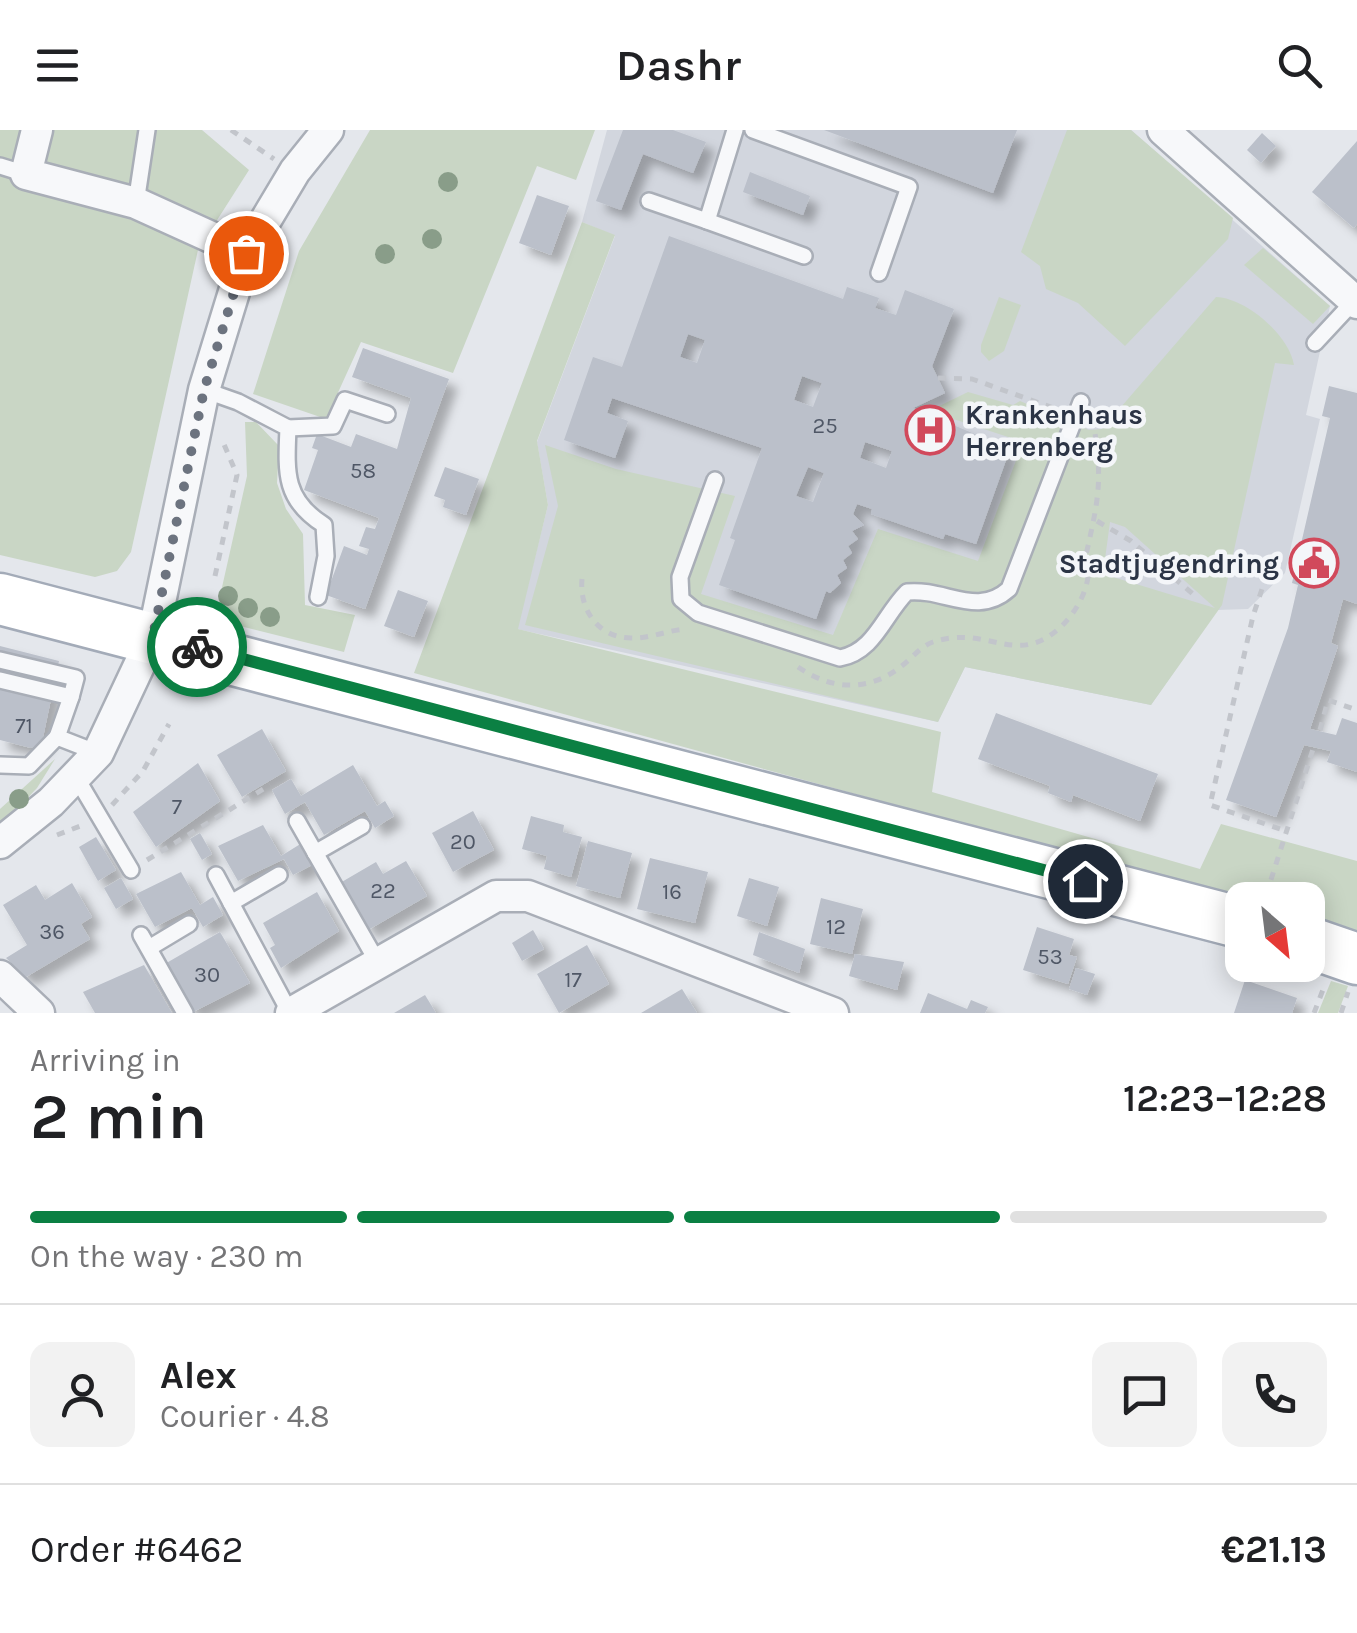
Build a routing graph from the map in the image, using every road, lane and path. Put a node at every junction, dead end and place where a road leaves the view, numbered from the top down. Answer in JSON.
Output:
{"nodes":[{"id":1,"x":38,"y":130,"type":"edge"},
{"id":2,"x":147,"y":130,"type":"edge"},
{"id":3,"x":231,"y":130,"type":"edge"},
{"id":4,"x":328,"y":130,"type":"edge"},
{"id":5,"x":735,"y":130,"type":"edge"},
{"id":6,"x":753,"y":130,"type":"edge"},
{"id":7,"x":1164,"y":130,"type":"edge"},
{"id":8,"x":268,"y":156,"type":"dead end"},
{"id":9,"x":13,"y":170,"type":"edge"},
{"id":10,"x":649,"y":201,"type":"dead end"},
{"id":11,"x":136,"y":202,"type":"junction"},
{"id":12,"x":707,"y":221,"type":"junction"},
{"id":13,"x":246,"y":253,"type":"junction"},
{"id":14,"x":804,"y":256,"type":"dead end"},
{"id":15,"x":879,"y":273,"type":"dead end"},
{"id":16,"x":1353,"y":294,"type":"edge"},
{"id":17,"x":1315,"y":343,"type":"dead end"},
{"id":18,"x":204,"y":390,"type":"junction"},
{"id":19,"x":1081,"y":402,"type":"dead end"},
{"id":20,"x":386,"y":414,"type":"dead end"},
{"id":21,"x":288,"y":428,"type":"junction"},
{"id":22,"x":228,"y":458,"type":"dead end"},
{"id":23,"x":714,"y":480,"type":"dead end"},
{"id":24,"x":1097,"y":521,"type":"dead end"},
{"id":25,"x":1267,"y":574,"type":"dead end"},
{"id":26,"x":214,"y":576,"type":"dead end"},
{"id":27,"x":1194,"y":594,"type":"dead end"},
{"id":28,"x":318,"y":597,"type":"dead end"},
{"id":29,"x":0,"y":599,"type":"edge"},
{"id":30,"x":153,"y":636,"type":"junction"},
{"id":31,"x":0,"y":660,"type":"edge"},
{"id":32,"x":0,"y":680,"type":"edge"},
{"id":33,"x":72,"y":696,"type":"junction"},
{"id":34,"x":1357,"y":710,"type":"edge"},
{"id":35,"x":169,"y":724,"type":"dead end"},
{"id":36,"x":1320,"y":730,"type":"dead end"},
{"id":37,"x":56,"y":737,"type":"junction"},
{"id":38,"x":1314,"y":746,"type":"dead end"},
{"id":39,"x":98,"y":753,"type":"junction"},
{"id":40,"x":0,"y":765,"type":"edge"},
{"id":41,"x":76,"y":777,"type":"junction"},
{"id":42,"x":270,"y":785,"type":"dead end"},
{"id":43,"x":98,"y":815,"type":"junction"},
{"id":44,"x":297,"y":821,"type":"dead end"},
{"id":45,"x":362,"y":826,"type":"dead end"},
{"id":46,"x":1286,"y":830,"type":"junction"},
{"id":47,"x":58,"y":835,"type":"dead end"},
{"id":48,"x":0,"y":843,"type":"edge"},
{"id":49,"x":314,"y":853,"type":"junction"},
{"id":50,"x":131,"y":870,"type":"joint"},
{"id":51,"x":216,"y":875,"type":"dead end"},
{"id":52,"x":279,"y":875,"type":"dead end"},
{"id":53,"x":1270,"y":882,"type":"edge"},
{"id":54,"x":231,"y":902,"type":"junction"},
{"id":55,"x":1225,"y":917,"type":"edge"},
{"id":56,"x":189,"y":924,"type":"dead end"},
{"id":57,"x":1325,"y":948,"type":"edge"},
{"id":58,"x":1357,"y":959,"type":"edge"},
{"id":59,"x":378,"y":963,"type":"junction"},
{"id":60,"x":0,"y":976,"type":"edge"},
{"id":61,"x":39,"y":1013,"type":"edge"},
{"id":62,"x":185,"y":1013,"type":"edge"},
{"id":63,"x":290,"y":1013,"type":"edge"},
{"id":64,"x":834,"y":1013,"type":"edge"}],
"edges":[{"from":1,"to":9,"type":"street"},
{"from":2,"to":11,"type":"lane"},
{"from":3,"to":8,"type":"path"},
{"from":4,"to":13,"type":"street"},
{"from":5,"to":12,"type":"lane"},
{"from":6,"to":15,"type":"lane"},
{"from":7,"to":16,"type":"street"},
{"from":9,"to":11,"type":"street"},
{"from":10,"to":12,"type":"lane"},
{"from":11,"to":13,"type":"street"},
{"from":12,"to":14,"type":"lane"},
{"from":13,"to":18,"type":"street"},
{"from":16,"to":17,"type":"lane"},
{"from":18,"to":21,"type":"lane"},
{"from":18,"to":30,"type":"street"},
{"from":19,"to":23,"type":"lane"},
{"from":20,"to":21,"type":"lane"},
{"from":21,"to":28,"type":"lane"},
{"from":22,"to":26,"type":"path"},
{"from":24,"to":27,"type":"path"},
{"from":25,"to":46,"type":"path"},
{"from":29,"to":30,"type":"main road"},
{"from":30,"to":39,"type":"street"},
{"from":30,"to":55,"type":"main road"},
{"from":31,"to":33,"type":"lane"},
{"from":32,"to":33,"type":"lane"},
{"from":33,"to":37,"type":"lane"},
{"from":34,"to":36,"type":"path"},
{"from":35,"to":43,"type":"path"},
{"from":37,"to":39,"type":"lane"},
{"from":37,"to":40,"type":"lane"},
{"from":38,"to":46,"type":"path"},
{"from":39,"to":41,"type":"street"},
{"from":41,"to":43,"type":"lane"},
{"from":41,"to":48,"type":"street"},
{"from":42,"to":50,"type":"path"},
{"from":43,"to":47,"type":"path"},
{"from":43,"to":50,"type":"lane"},
{"from":44,"to":49,"type":"lane"},
{"from":45,"to":49,"type":"lane"},
{"from":46,"to":53,"type":"path"},
{"from":49,"to":59,"type":"lane"},
{"from":51,"to":54,"type":"lane"},
{"from":52,"to":54,"type":"lane"},
{"from":54,"to":63,"type":"lane"},
{"from":56,"to":62,"type":"lane"},
{"from":57,"to":58,"type":"main road"},
{"from":59,"to":63,"type":"street"},
{"from":59,"to":64,"type":"street"},
{"from":60,"to":61,"type":"street"}]}
